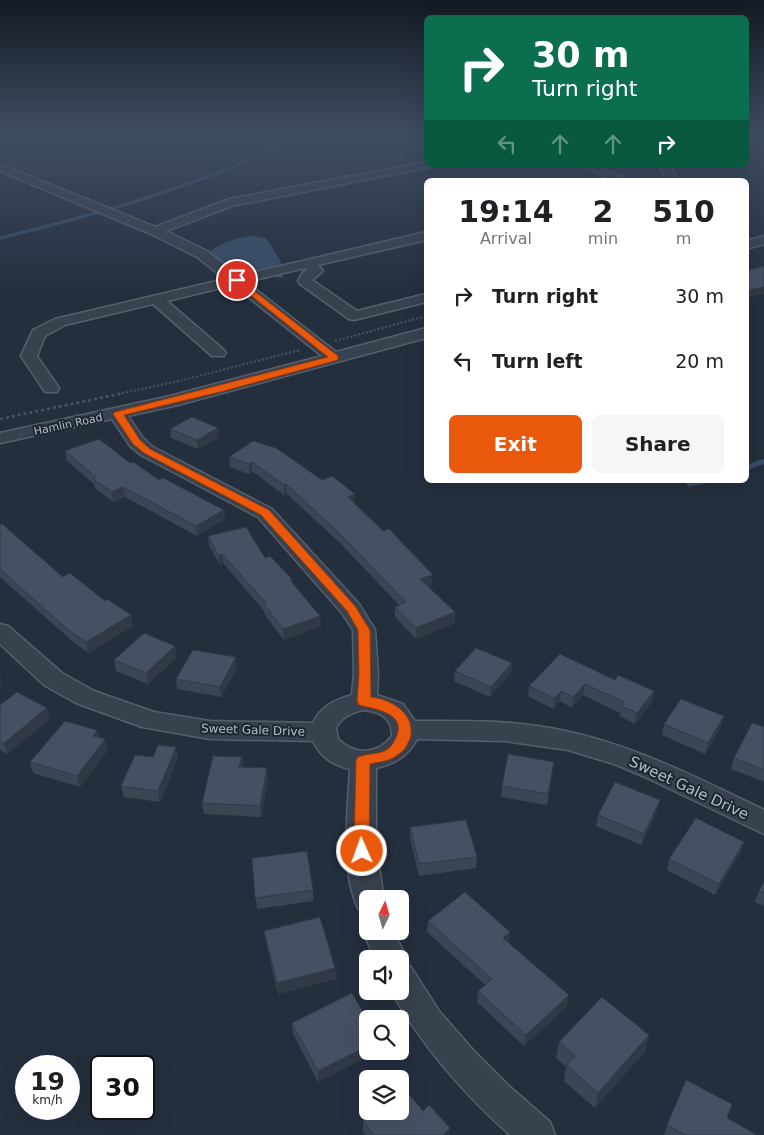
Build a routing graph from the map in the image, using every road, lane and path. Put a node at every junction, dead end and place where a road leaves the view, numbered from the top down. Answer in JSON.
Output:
{"nodes":[{"id":1,"x":49,"y":187,"type":"edge"},
{"id":2,"x":312,"y":187,"type":"edge"},
{"id":3,"x":155,"y":230,"type":"junction"},
{"id":4,"x":424,"y":236,"type":"edge"},
{"id":5,"x":764,"y":240,"type":"edge"},
{"id":6,"x":749,"y":244,"type":"edge"},
{"id":7,"x":308,"y":263,"type":"junction"},
{"id":8,"x":237,"y":280,"type":"junction"},
{"id":9,"x":424,"y":298,"type":"edge"},
{"id":10,"x":156,"y":299,"type":"junction"},
{"id":11,"x":424,"y":317,"type":"edge"},
{"id":12,"x":424,"y":334,"type":"edge"},
{"id":13,"x":334,"y":341,"type":"dead end"},
{"id":14,"x":304,"y":349,"type":"dead end"},
{"id":15,"x":218,"y":353,"type":"dead end"},
{"id":16,"x":334,"y":358,"type":"junction"},
{"id":17,"x":52,"y":388,"type":"dead end"},
{"id":18,"x":118,"y":414,"type":"junction"},
{"id":19,"x":0,"y":419,"type":"edge"},
{"id":20,"x":0,"y":438,"type":"edge"},
{"id":21,"x":0,"y":631,"type":"edge"},
{"id":22,"x":364,"y":701,"type":"junction"},
{"id":23,"x":406,"y":730,"type":"junction"},
{"id":24,"x":323,"y":732,"type":"junction"},
{"id":25,"x":363,"y":760,"type":"junction"},
{"id":26,"x":764,"y":823,"type":"edge"},
{"id":27,"x":367,"y":890,"type":"edge"},
{"id":28,"x":409,"y":994,"type":"edge"},
{"id":29,"x":536,"y":1135,"type":"edge"}],
"edges":[{"from":1,"to":3,"type":"street"},
{"from":2,"to":3,"type":"street"},
{"from":3,"to":8,"type":"street"},
{"from":4,"to":7,"type":"street"},
{"from":5,"to":6,"type":"street"},
{"from":7,"to":8,"type":"street"},
{"from":7,"to":9,"type":"street"},
{"from":8,"to":10,"type":"street"},
{"from":8,"to":16,"type":"street"},
{"from":10,"to":15,"type":"street"},
{"from":10,"to":17,"type":"street"},
{"from":11,"to":13,"type":"path"},
{"from":12,"to":16,"type":"street","name":"Hamlin Road"},
{"from":14,"to":19,"type":"path"},
{"from":16,"to":18,"type":"street","name":"Hamlin Road"},
{"from":18,"to":20,"type":"street","name":"Hamlin Road"},
{"from":18,"to":22,"type":"street"},
{"from":21,"to":24,"type":"street","name":"Sweet Gale Drive"},
{"from":22,"to":23,"type":"street"},
{"from":22,"to":24,"type":"street"},
{"from":23,"to":25,"type":"street"},
{"from":23,"to":26,"type":"street","name":"Sweet Gale Drive"},
{"from":24,"to":25,"type":"street"},
{"from":25,"to":27,"type":"street"},
{"from":28,"to":29,"type":"street"}]}
